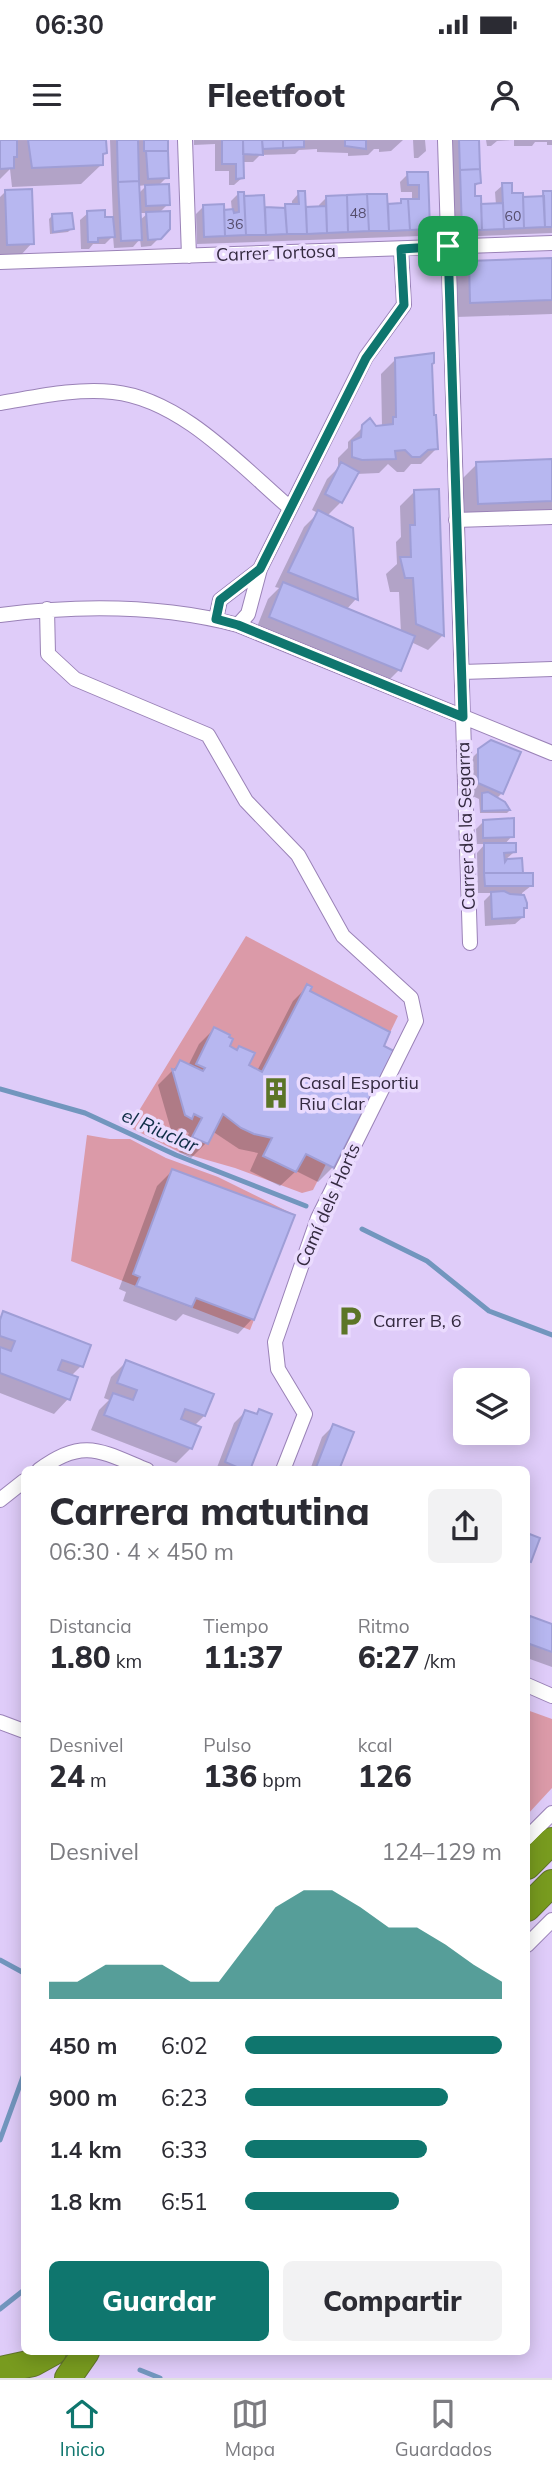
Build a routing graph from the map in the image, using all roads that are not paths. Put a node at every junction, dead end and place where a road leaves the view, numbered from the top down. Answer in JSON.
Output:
{"nodes":[{"id":1,"x":185,"y":140,"type":"edge"},
{"id":2,"x":445,"y":140,"type":"edge"},
{"id":3,"x":552,"y":243,"type":"edge"},
{"id":4,"x":448,"y":246,"type":"junction"},
{"id":5,"x":401,"y":249,"type":"junction"},
{"id":6,"x":189,"y":256,"type":"junction"},
{"id":7,"x":0,"y":262,"type":"edge"},
{"id":8,"x":0,"y":403,"type":"edge"},
{"id":9,"x":290,"y":508,"type":"junction"},
{"id":10,"x":552,"y":517,"type":"edge"},
{"id":11,"x":456,"y":520,"type":"junction"},
{"id":12,"x":260,"y":569,"type":"junction"},
{"id":13,"x":47,"y":609,"type":"junction"},
{"id":14,"x":0,"y":615,"type":"edge"},
{"id":15,"x":216,"y":619,"type":"junction"},
{"id":16,"x":238,"y":625,"type":"junction"},
{"id":17,"x":552,"y":669,"type":"edge"},
{"id":18,"x":462,"y":672,"type":"junction"},
{"id":19,"x":463,"y":717,"type":"junction"},
{"id":20,"x":552,"y":753,"type":"edge"},
{"id":21,"x":470,"y":943,"type":"dead end"},
{"id":22,"x":46,"y":1466,"type":"edge"},
{"id":23,"x":137,"y":1466,"type":"edge"},
{"id":24,"x":285,"y":1466,"type":"edge"},
{"id":25,"x":21,"y":1483,"type":"edge"},
{"id":26,"x":0,"y":1500,"type":"edge"},
{"id":27,"x":530,"y":1686,"type":"edge"},
{"id":28,"x":552,"y":1696,"type":"edge"},
{"id":29,"x":0,"y":1722,"type":"edge"},
{"id":30,"x":21,"y":1730,"type":"edge"},
{"id":31,"x":552,"y":1813,"type":"edge"},
{"id":32,"x":530,"y":1835,"type":"edge"},
{"id":33,"x":552,"y":1841,"type":"edge"},
{"id":34,"x":530,"y":1863,"type":"edge"},
{"id":35,"x":552,"y":1882,"type":"edge"},
{"id":36,"x":530,"y":1905,"type":"edge"},
{"id":37,"x":552,"y":1920,"type":"edge"},
{"id":38,"x":530,"y":1942,"type":"edge"},
{"id":39,"x":26,"y":2355,"type":"edge"},
{"id":40,"x":48,"y":2355,"type":"edge"},
{"id":41,"x":84,"y":2355,"type":"edge"},
{"id":42,"x":96,"y":2355,"type":"edge"},
{"id":43,"x":0,"y":2362,"type":"edge"},
{"id":44,"x":0,"y":2371,"type":"edge"},
{"id":45,"x":68,"y":2378,"type":"edge"},
{"id":46,"x":81,"y":2378,"type":"edge"}],
"edges":[{"from":1,"to":6,"type":"street"},
{"from":2,"to":4,"type":"street","name":"Carrer de la Segarra"},
{"from":3,"to":4,"type":"street","name":"Carrer Tortosa"},
{"from":4,"to":5,"type":"street","name":"Carrer Tortosa"},
{"from":4,"to":11,"type":"street","name":"Carrer de la Segarra"},
{"from":5,"to":6,"type":"street","name":"Carrer Tortosa"},
{"from":5,"to":9,"type":"street"},
{"from":6,"to":7,"type":"street","name":"Carrer Tortosa"},
{"from":8,"to":9,"type":"street"},
{"from":9,"to":12,"type":"street"},
{"from":10,"to":11,"type":"street"},
{"from":11,"to":18,"type":"street","name":"Carrer de la Segarra"},
{"from":12,"to":15,"type":"street"},
{"from":12,"to":16,"type":"street"},
{"from":13,"to":14,"type":"street"},
{"from":13,"to":15,"type":"street"},
{"from":13,"to":24,"type":"street","name":"Camí dels Horts"},
{"from":15,"to":16,"type":"street"},
{"from":16,"to":19,"type":"street"},
{"from":17,"to":18,"type":"street"},
{"from":18,"to":19,"type":"street","name":"Carrer de la Segarra"},
{"from":19,"to":20,"type":"street"},
{"from":19,"to":21,"type":"street","name":"Carrer de la Segarra"},
{"from":22,"to":23,"type":"street"},
{"from":25,"to":26,"type":"street"},
{"from":27,"to":28,"type":"street"},
{"from":29,"to":30,"type":"street"},
{"from":31,"to":32,"type":"street"},
{"from":33,"to":34,"type":"highway"},
{"from":35,"to":36,"type":"highway"},
{"from":37,"to":38,"type":"street"},
{"from":39,"to":43,"type":"highway"},
{"from":40,"to":44,"type":"highway"},
{"from":41,"to":45,"type":"highway"},
{"from":42,"to":46,"type":"highway"}]}
